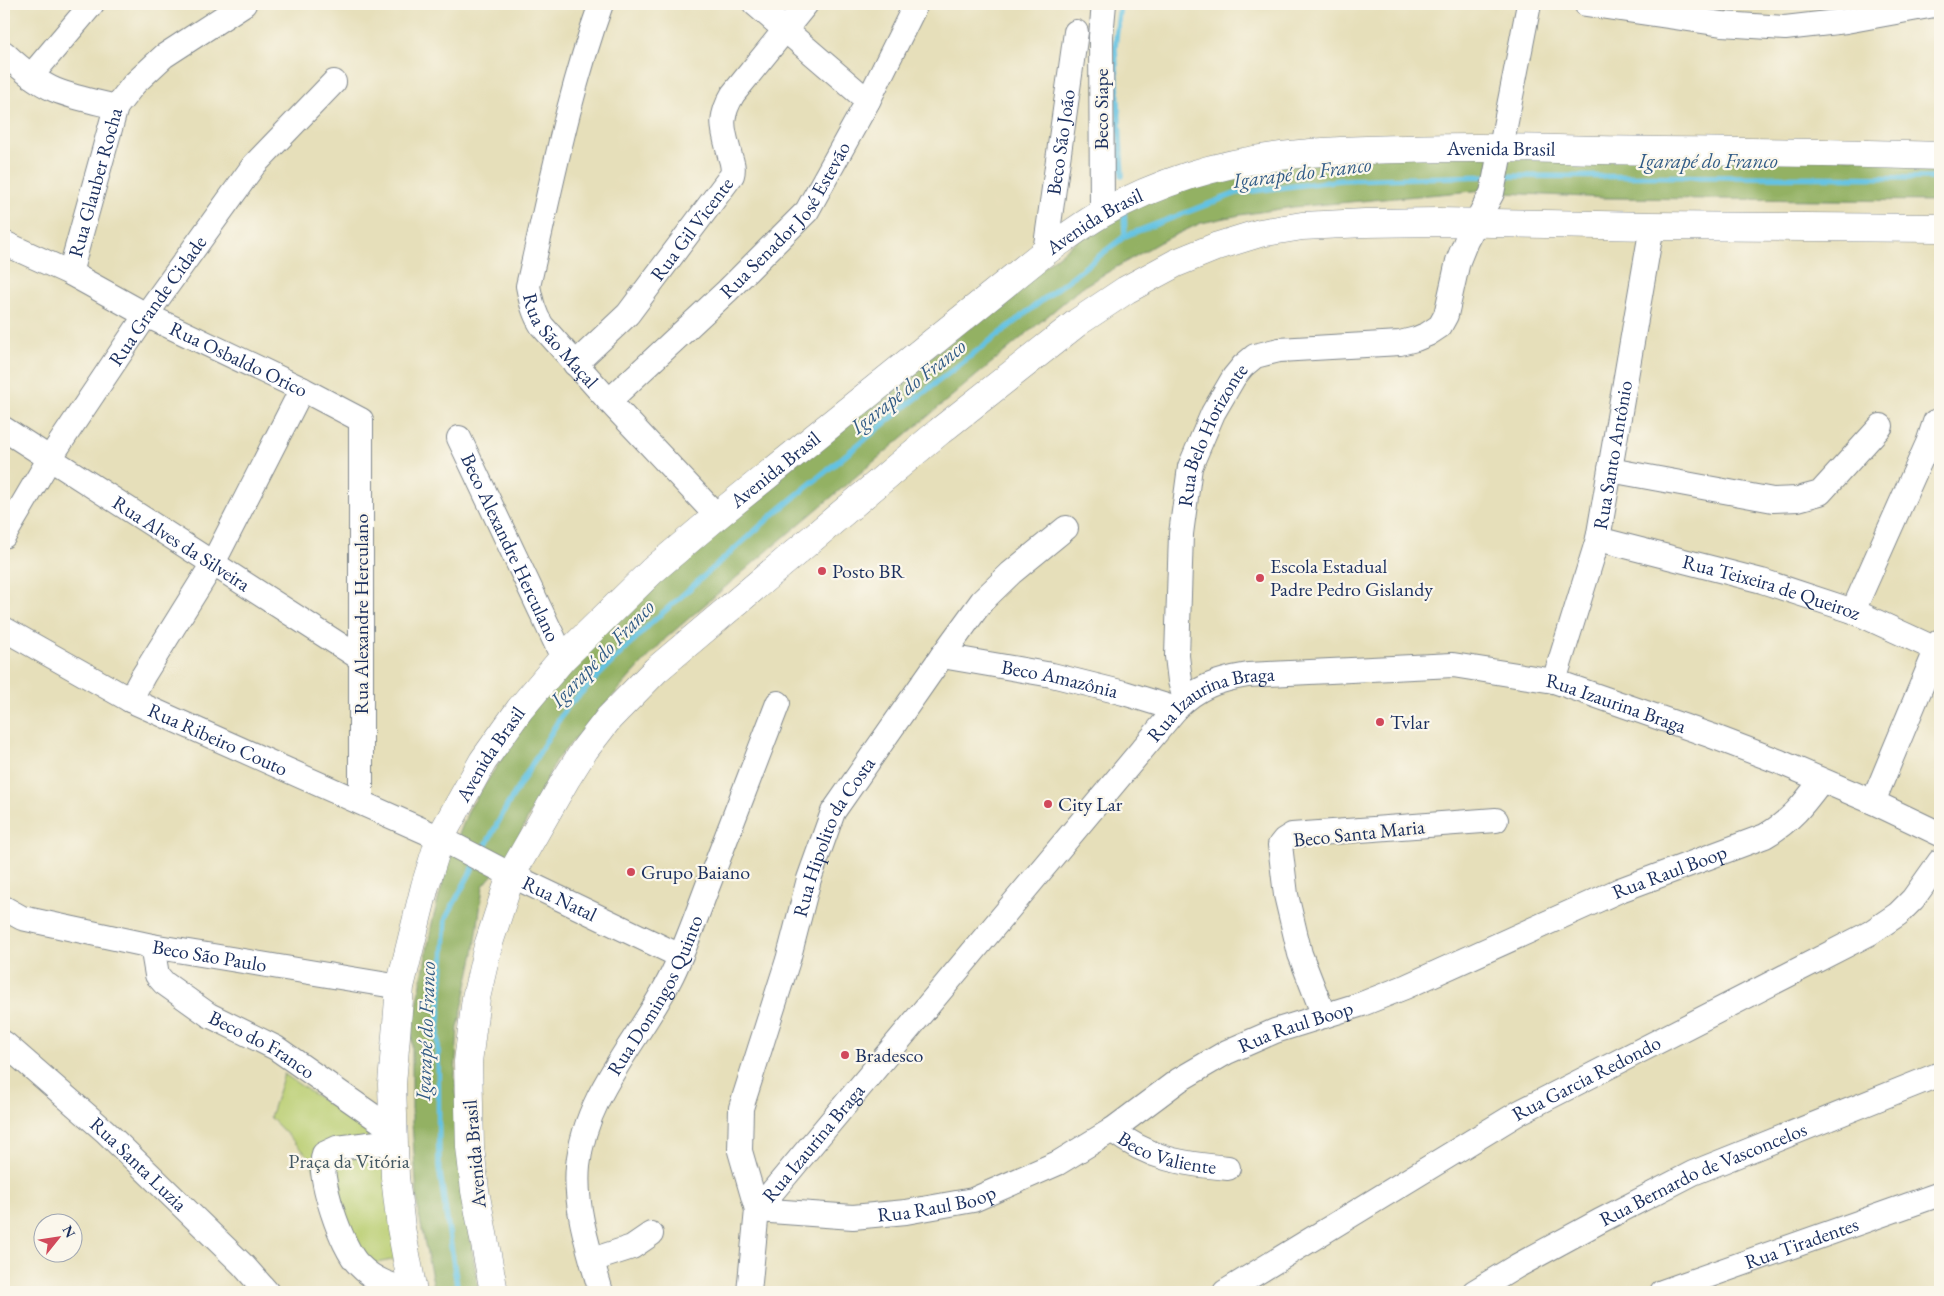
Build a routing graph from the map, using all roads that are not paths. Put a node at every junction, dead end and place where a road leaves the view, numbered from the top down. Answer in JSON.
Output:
{"nodes":[{"id":1,"x":92,"y":4,"type":"edge"},
{"id":2,"x":244,"y":4,"type":"edge"},
{"id":3,"x":601,"y":4,"type":"edge"},
{"id":4,"x":756,"y":4,"type":"edge"},
{"id":5,"x":806,"y":4,"type":"edge"},
{"id":6,"x":916,"y":4,"type":"edge"},
{"id":7,"x":1104,"y":4,"type":"edge"},
{"id":8,"x":1530,"y":4,"type":"edge"},
{"id":9,"x":1586,"y":4,"type":"edge"},
{"id":10,"x":1940,"y":4,"type":"edge"},
{"id":11,"x":1624,"y":7,"type":"edge"},
{"id":12,"x":784,"y":29,"type":"junction"},
{"id":13,"x":1076,"y":32,"type":"dead end"},
{"id":14,"x":4,"y":54,"type":"edge"},
{"id":15,"x":32,"y":76,"type":"junction"},
{"id":16,"x":334,"y":82,"type":"dead end"},
{"id":17,"x":868,"y":101,"type":"junction"},
{"id":18,"x":116,"y":107,"type":"junction"},
{"id":19,"x":1501,"y":153,"type":"junction"},
{"id":20,"x":1940,"y":156,"type":"edge"},
{"id":21,"x":1102,"y":214,"type":"junction"},
{"id":22,"x":1476,"y":222,"type":"junction"},
{"id":23,"x":1652,"y":226,"type":"junction"},
{"id":24,"x":1940,"y":228,"type":"edge"},
{"id":25,"x":4,"y":243,"type":"edge"},
{"id":26,"x":1045,"y":252,"type":"junction"},
{"id":27,"x":70,"y":273,"type":"junction"},
{"id":28,"x":146,"y":315,"type":"junction"},
{"id":29,"x":575,"y":364,"type":"junction"},
{"id":30,"x":302,"y":390,"type":"junction"},
{"id":31,"x":609,"y":402,"type":"junction"},
{"id":32,"x":1935,"y":422,"type":"dead end"},
{"id":33,"x":362,"y":426,"type":"joint"},
{"id":34,"x":1881,"y":426,"type":"dead end"},
{"id":35,"x":4,"y":429,"type":"edge"},
{"id":36,"x":458,"y":438,"type":"dead end"},
{"id":37,"x":50,"y":458,"type":"junction"},
{"id":38,"x":1610,"y":470,"type":"junction"},
{"id":39,"x":717,"y":516,"type":"junction"},
{"id":40,"x":1066,"y":528,"type":"dead end"},
{"id":41,"x":4,"y":536,"type":"edge"},
{"id":42,"x":1598,"y":539,"type":"junction"},
{"id":43,"x":212,"y":564,"type":"junction"},
{"id":44,"x":1853,"y":611,"type":"junction"},
{"id":45,"x":4,"y":629,"type":"edge"},
{"id":46,"x":1939,"y":647,"type":"edge"},
{"id":47,"x":942,"y":656,"type":"junction"},
{"id":48,"x":360,"y":658,"type":"junction"},
{"id":49,"x":563,"y":658,"type":"junction"},
{"id":50,"x":1554,"y":680,"type":"junction"},
{"id":51,"x":130,"y":700,"type":"junction"},
{"id":52,"x":778,"y":703,"type":"dead end"},
{"id":53,"x":1180,"y":705,"type":"junction"},
{"id":54,"x":1821,"y":781,"type":"junction"},
{"id":55,"x":361,"y":802,"type":"junction"},
{"id":56,"x":1873,"y":802,"type":"junction"},
{"id":57,"x":1496,"y":820,"type":"dead end"},
{"id":58,"x":1940,"y":834,"type":"edge"},
{"id":59,"x":449,"y":842,"type":"junction"},
{"id":60,"x":1940,"y":861,"type":"edge"},
{"id":61,"x":500,"y":870,"type":"junction"},
{"id":62,"x":13,"y":913,"type":"edge"},
{"id":63,"x":152,"y":946,"type":"junction"},
{"id":64,"x":680,"y":956,"type":"junction"},
{"id":65,"x":400,"y":987,"type":"junction"},
{"id":66,"x":1324,"y":1016,"type":"junction"},
{"id":67,"x":4,"y":1043,"type":"edge"},
{"id":68,"x":1940,"y":1074,"type":"edge"},
{"id":69,"x":1112,"y":1130,"type":"junction"},
{"id":70,"x":393,"y":1135,"type":"junction"},
{"id":71,"x":1228,"y":1168,"type":"dead end"},
{"id":72,"x":1940,"y":1194,"type":"edge"},
{"id":73,"x":757,"y":1210,"type":"junction"},
{"id":74,"x":651,"y":1234,"type":"dead end"},
{"id":75,"x":592,"y":1260,"type":"junction"},
{"id":76,"x":413,"y":1291,"type":"edge"},
{"id":77,"x":267,"y":1292,"type":"edge"},
{"id":78,"x":494,"y":1292,"type":"edge"},
{"id":79,"x":602,"y":1292,"type":"edge"},
{"id":80,"x":749,"y":1292,"type":"edge"},
{"id":81,"x":1224,"y":1292,"type":"edge"},
{"id":82,"x":1474,"y":1292,"type":"edge"},
{"id":83,"x":1662,"y":1292,"type":"edge"}],
"edges":[{"from":1,"to":15,"type":"street"},
{"from":2,"to":18,"type":"street","name":"Rua Glauber Rocha"},
{"from":3,"to":29,"type":"street","name":"Rua São Maçal"},
{"from":4,"to":12,"type":"street"},
{"from":5,"to":12,"type":"street","name":"Rua Gil Vicente"},
{"from":6,"to":17,"type":"street","name":"Rua Senador José Estevão"},
{"from":7,"to":21,"type":"street","name":"Beco Siape"},
{"from":8,"to":19,"type":"street","name":"Rua Belo Horizonte"},
{"from":9,"to":11,"type":"street"},
{"from":10,"to":11,"type":"street"},
{"from":12,"to":17,"type":"street"},
{"from":12,"to":29,"type":"street","name":"Rua Gil Vicente"},
{"from":13,"to":26,"type":"street","name":"Beco São João"},
{"from":14,"to":15,"type":"street"},
{"from":15,"to":18,"type":"street"},
{"from":16,"to":28,"type":"street","name":"Rua Grande Cidade"},
{"from":17,"to":31,"type":"street","name":"Rua Senador José Estevão"},
{"from":18,"to":27,"type":"street","name":"Rua Glauber Rocha"},
{"from":19,"to":20,"type":"highway","name":"Avenida Brasil"},
{"from":19,"to":21,"type":"highway","name":"Avenida Brasil"},
{"from":19,"to":22,"type":"street","name":"Rua Belo Horizonte"},
{"from":21,"to":26,"type":"highway","name":"Avenida Brasil"},
{"from":22,"to":23,"type":"highway","name":"Avenida Brasil"},
{"from":22,"to":53,"type":"street","name":"Rua Belo Horizonte"},
{"from":22,"to":61,"type":"highway","name":"Avenida Brasil"},
{"from":23,"to":24,"type":"highway","name":"Avenida Brasil"},
{"from":23,"to":38,"type":"street","name":"Rua Santo Antônio"},
{"from":25,"to":27,"type":"street","name":"Rua Osbaldo Orico"},
{"from":26,"to":39,"type":"highway","name":"Avenida Brasil"},
{"from":27,"to":28,"type":"street","name":"Rua Osbaldo Orico"},
{"from":28,"to":30,"type":"street","name":"Rua Osbaldo Orico"},
{"from":28,"to":37,"type":"street","name":"Rua Grande Cidade"},
{"from":29,"to":31,"type":"street","name":"Rua São Maçal"},
{"from":30,"to":33,"type":"street","name":"Rua Osbaldo Orico"},
{"from":30,"to":43,"type":"street"},
{"from":31,"to":39,"type":"street","name":"Rua São Maçal"},
{"from":32,"to":44,"type":"street"},
{"from":33,"to":48,"type":"street","name":"Rua Alexandre Herculano"},
{"from":34,"to":38,"type":"street"},
{"from":35,"to":37,"type":"street","name":"Rua Alves da Silveira"},
{"from":36,"to":49,"type":"street","name":"Beco Alexandre Herculano"},
{"from":37,"to":41,"type":"street","name":"Rua Grande Cidade"},
{"from":37,"to":43,"type":"street","name":"Rua Alves da Silveira"},
{"from":38,"to":42,"type":"street","name":"Rua Santo Antônio"},
{"from":39,"to":49,"type":"highway","name":"Avenida Brasil"},
{"from":40,"to":47,"type":"street","name":"Rua Hipolito da Costa"},
{"from":42,"to":44,"type":"street","name":"Rua Teixeira de Queiroz"},
{"from":42,"to":50,"type":"street","name":"Rua Santo Antônio"},
{"from":43,"to":48,"type":"street","name":"Rua Alves da Silveira"},
{"from":43,"to":51,"type":"street"},
{"from":44,"to":46,"type":"street","name":"Rua Teixeira de Queiroz"},
{"from":45,"to":51,"type":"street","name":"Rua Ribeiro Couto"},
{"from":46,"to":56,"type":"street"},
{"from":47,"to":53,"type":"street","name":"Beco Amazônia"},
{"from":47,"to":73,"type":"street","name":"Rua Hipolito da Costa"},
{"from":48,"to":55,"type":"street","name":"Rua Alexandre Herculano"},
{"from":49,"to":59,"type":"highway","name":"Avenida Brasil"},
{"from":50,"to":53,"type":"street","name":"Rua Izaurina Braga"},
{"from":50,"to":54,"type":"street","name":"Rua Izaurina Braga"},
{"from":51,"to":55,"type":"street","name":"Rua Ribeiro Couto"},
{"from":52,"to":64,"type":"street","name":"Rua Domingos Quinto"},
{"from":53,"to":73,"type":"street","name":"Rua Izaurina Braga"},
{"from":54,"to":56,"type":"street","name":"Rua Izaurina Braga"},
{"from":54,"to":66,"type":"street","name":"Rua Raul Boop"},
{"from":55,"to":59,"type":"street","name":"Rua Ribeiro Couto"},
{"from":56,"to":58,"type":"street","name":"Rua Izaurina Braga"},
{"from":57,"to":66,"type":"street","name":"Beco Santa Maria"},
{"from":59,"to":61,"type":"street","name":"Rua Natal"},
{"from":59,"to":65,"type":"highway","name":"Avenida Brasil"},
{"from":60,"to":81,"type":"street","name":"Rua Garcia Redondo"},
{"from":61,"to":64,"type":"street","name":"Rua Natal"},
{"from":61,"to":78,"type":"highway","name":"Avenida Brasil"},
{"from":62,"to":63,"type":"street","name":"Beco São Paulo"},
{"from":63,"to":65,"type":"street","name":"Beco São Paulo"},
{"from":63,"to":70,"type":"street","name":"Beco do Franco"},
{"from":64,"to":75,"type":"street","name":"Rua Domingos Quinto"},
{"from":65,"to":70,"type":"highway","name":"Avenida Brasil"},
{"from":66,"to":69,"type":"street","name":"Rua Raul Boop"},
{"from":67,"to":77,"type":"street","name":"Rua Santa Luzia"},
{"from":68,"to":82,"type":"street","name":"Rua Bernardo de Vasconcelos"},
{"from":69,"to":71,"type":"street","name":"Beco Valiente"},
{"from":69,"to":73,"type":"street","name":"Rua Raul Boop"},
{"from":70,"to":76,"type":"highway","name":"Avenida Brasil"},
{"from":70,"to":76,"type":"street"},
{"from":72,"to":83,"type":"street","name":"Rua Tiradentes"},
{"from":73,"to":80,"type":"street","name":"Rua Izaurina Braga"},
{"from":74,"to":75,"type":"street"},
{"from":75,"to":79,"type":"street","name":"Rua Domingos Quinto"}]}
